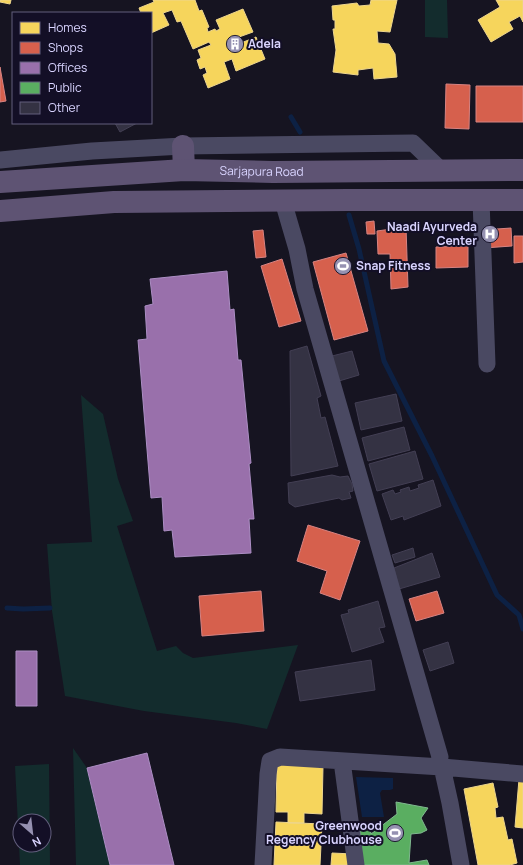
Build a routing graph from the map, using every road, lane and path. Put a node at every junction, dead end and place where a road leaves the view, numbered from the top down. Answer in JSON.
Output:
{"nodes":[{"id":1,"x":183,"y":146,"type":"junction"},
{"id":2,"x":0,"y":160,"type":"edge"},
{"id":3,"x":184,"y":170,"type":"junction"},
{"id":4,"x":441,"y":170,"type":"junction"},
{"id":5,"x":523,"y":170,"type":"edge"},
{"id":6,"x":0,"y":182,"type":"edge"},
{"id":7,"x":481,"y":200,"type":"junction"},
{"id":8,"x":523,"y":200,"type":"edge"},
{"id":9,"x":283,"y":201,"type":"junction"},
{"id":10,"x":0,"y":211,"type":"edge"},
{"id":11,"x":487,"y":364,"type":"dead end"},
{"id":12,"x":342,"y":761,"type":"junction"},
{"id":13,"x":441,"y":762,"type":"junction"},
{"id":14,"x":523,"y":774,"type":"edge"},
{"id":15,"x":263,"y":865,"type":"edge"},
{"id":16,"x":356,"y":865,"type":"edge"},
{"id":17,"x":461,"y":865,"type":"edge"}],
"edges":[{"from":1,"to":2,"type":"street"},
{"from":1,"to":3,"type":"main road"},
{"from":1,"to":4,"type":"street"},
{"from":3,"to":4,"type":"main road","name":"Sarjapura Road"},
{"from":3,"to":6,"type":"main road","name":"Sarjapura Road"},
{"from":4,"to":5,"type":"main road","name":"Sarjapura Road"},
{"from":7,"to":8,"type":"main road"},
{"from":7,"to":9,"type":"main road"},
{"from":7,"to":11,"type":"street"},
{"from":9,"to":10,"type":"main road"},
{"from":9,"to":13,"type":"street"},
{"from":12,"to":13,"type":"street"},
{"from":12,"to":15,"type":"street"},
{"from":12,"to":16,"type":"street"},
{"from":13,"to":14,"type":"street"},
{"from":13,"to":17,"type":"street"}]}
